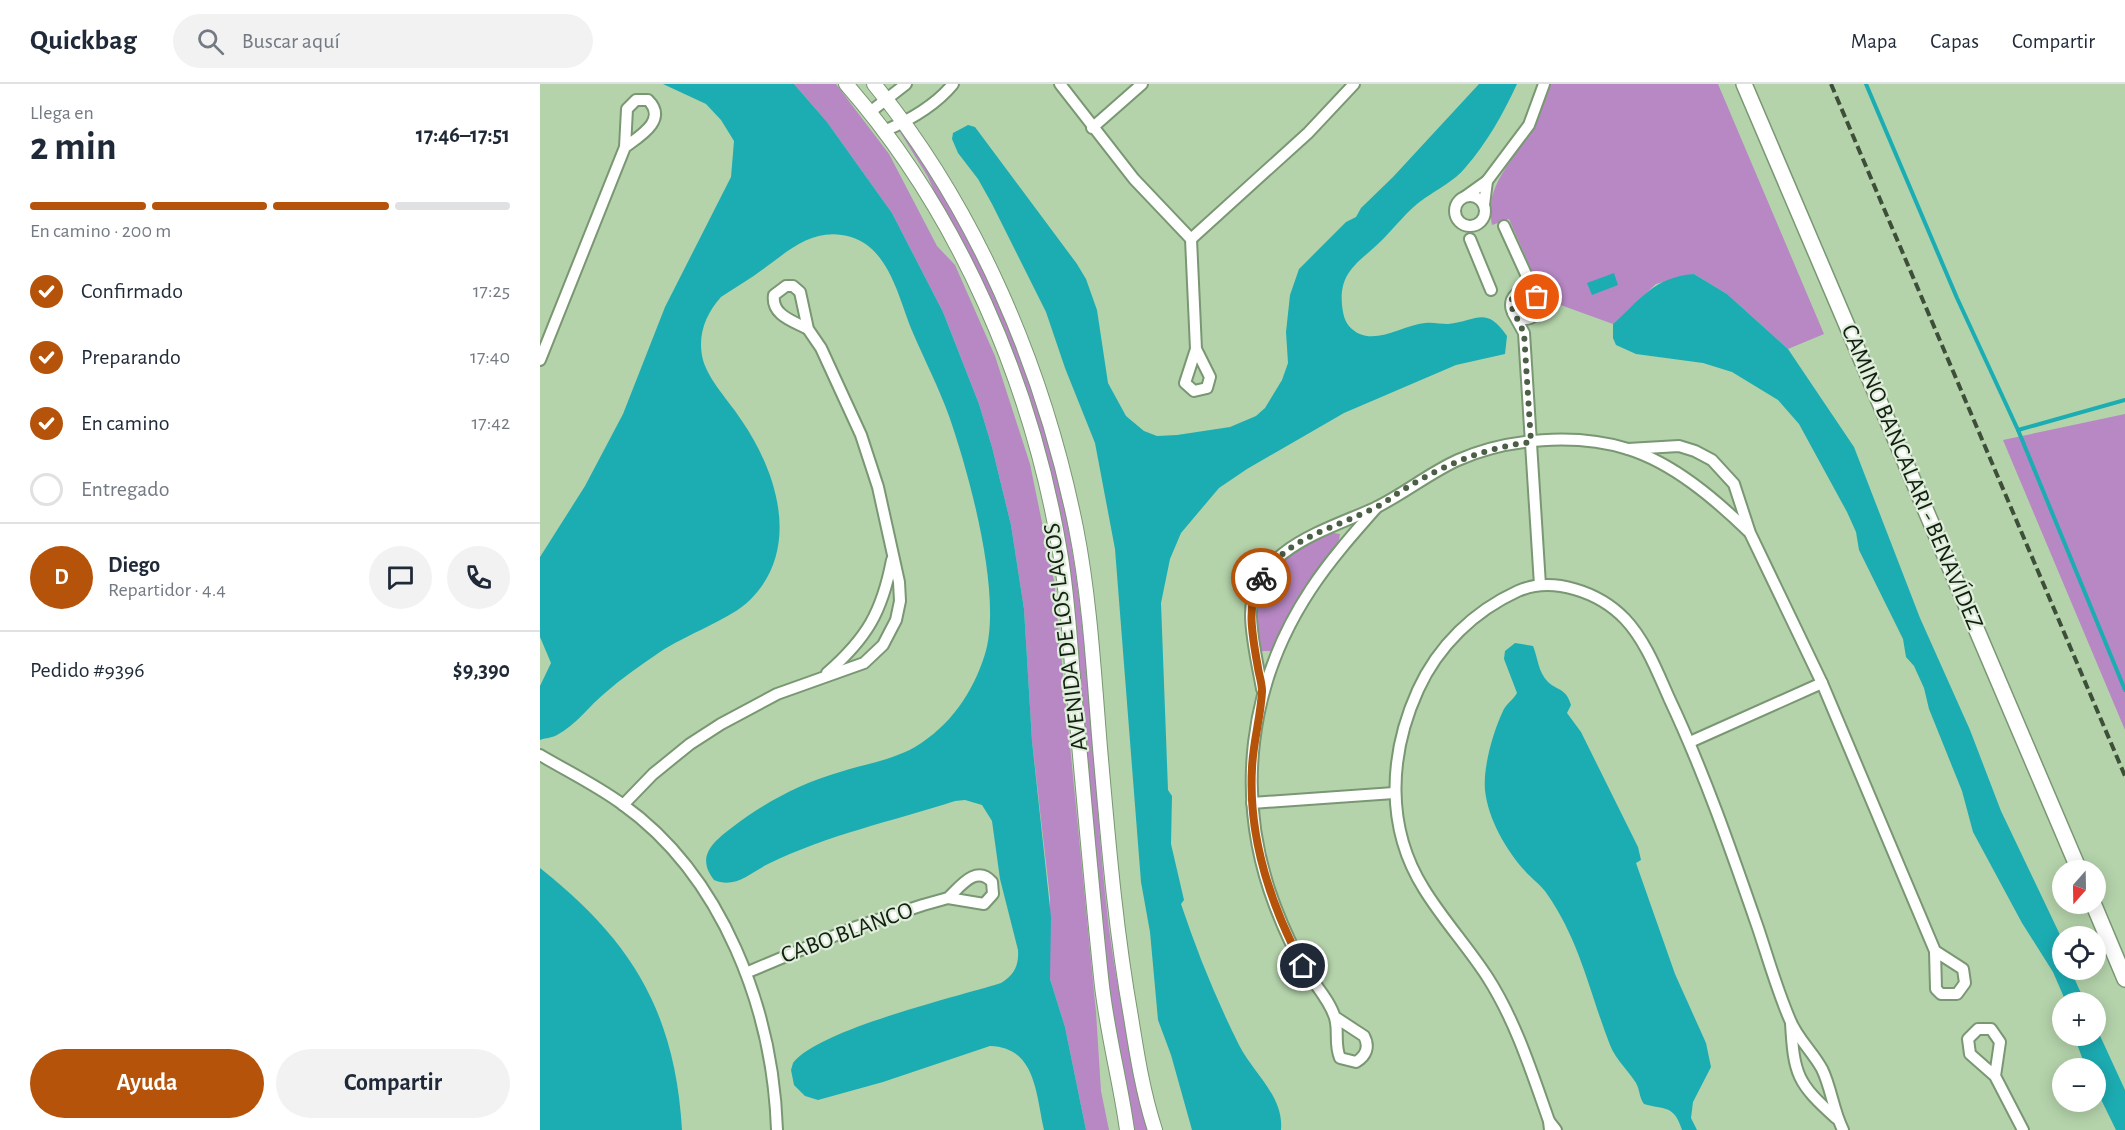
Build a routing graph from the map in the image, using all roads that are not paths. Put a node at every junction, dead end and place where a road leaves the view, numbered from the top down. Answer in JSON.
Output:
{"nodes":[{"id":1,"x":846,"y":84,"type":"edge"},
{"id":2,"x":874,"y":84,"type":"edge"},
{"id":3,"x":906,"y":84,"type":"edge"},
{"id":4,"x":953,"y":84,"type":"edge"},
{"id":5,"x":1060,"y":84,"type":"edge"},
{"id":6,"x":1142,"y":84,"type":"edge"},
{"id":7,"x":1354,"y":84,"type":"edge"},
{"id":8,"x":1544,"y":84,"type":"edge"},
{"id":9,"x":1744,"y":84,"type":"edge"},
{"id":10,"x":886,"y":99,"type":"junction"},
{"id":11,"x":870,"y":112,"type":"junction"},
{"id":12,"x":904,"y":122,"type":"junction"},
{"id":13,"x":1092,"y":128,"type":"junction"},
{"id":14,"x":884,"y":131,"type":"junction"},
{"id":15,"x":625,"y":147,"type":"dead end"},
{"id":16,"x":1487,"y":181,"type":"junction"},
{"id":17,"x":1462,"y":198,"type":"junction"},
{"id":18,"x":1484,"y":205,"type":"junction"},
{"id":19,"x":1457,"y":219,"type":"junction"},
{"id":20,"x":1476,"y":224,"type":"junction"},
{"id":21,"x":1504,"y":226,"type":"dead end"},
{"id":22,"x":1191,"y":239,"type":"junction"},
{"id":23,"x":1470,"y":239,"type":"junction"},
{"id":24,"x":1525,"y":285,"type":"junction"},
{"id":25,"x":1491,"y":290,"type":"dead end"},
{"id":26,"x":1513,"y":313,"type":"junction"},
{"id":27,"x":1536,"y":314,"type":"junction"},
{"id":28,"x":808,"y":328,"type":"dead end"},
{"id":29,"x":1524,"y":339,"type":"junction"},
{"id":30,"x":1197,"y":349,"type":"dead end"},
{"id":31,"x":540,"y":360,"type":"edge"},
{"id":32,"x":1531,"y":442,"type":"junction"},
{"id":33,"x":1628,"y":449,"type":"junction"},
{"id":34,"x":1377,"y":507,"type":"junction"},
{"id":35,"x":1750,"y":533,"type":"junction"},
{"id":36,"x":892,"y":558,"type":"junction"},
{"id":37,"x":1540,"y":585,"type":"junction"},
{"id":38,"x":825,"y":675,"type":"junction"},
{"id":39,"x":1822,"y":683,"type":"junction"},
{"id":40,"x":1262,"y":690,"type":"junction"},
{"id":41,"x":1690,"y":742,"type":"junction"},
{"id":42,"x":542,"y":756,"type":"edge"},
{"id":43,"x":1394,"y":793,"type":"junction"},
{"id":44,"x":1252,"y":803,"type":"junction"},
{"id":45,"x":623,"y":805,"type":"junction"},
{"id":46,"x":2075,"y":860,"type":"edge"},
{"id":47,"x":948,"y":898,"type":"dead end"},
{"id":48,"x":2098,"y":914,"type":"edge"},
{"id":49,"x":1935,"y":951,"type":"dead end"},
{"id":50,"x":748,"y":972,"type":"junction"},
{"id":51,"x":2125,"y":979,"type":"edge"},
{"id":52,"x":1335,"y":1017,"type":"dead end"},
{"id":53,"x":1791,"y":1023,"type":"junction"},
{"id":54,"x":1995,"y":1076,"type":"dead end"},
{"id":55,"x":1840,"y":1125,"type":"edge"},
{"id":56,"x":1552,"y":1127,"type":"edge"},
{"id":57,"x":777,"y":1130,"type":"edge"},
{"id":58,"x":1127,"y":1130,"type":"edge"},
{"id":59,"x":1155,"y":1130,"type":"edge"},
{"id":60,"x":2023,"y":1130,"type":"edge"}],
"edges":[{"from":1,"to":11,"type":"street","name":"AVENIDA DE LOS LAGOS"},
{"from":2,"to":10,"type":"street","name":"AVENIDA DE LOS LAGOS"},
{"from":3,"to":10,"type":"street"},
{"from":4,"to":12,"type":"street"},
{"from":5,"to":13,"type":"street"},
{"from":6,"to":13,"type":"street"},
{"from":7,"to":22,"type":"street"},
{"from":8,"to":16,"type":"street"},
{"from":9,"to":46,"type":"main road","name":"CAMINO BANCALARI - BENAVÍDEZ"},
{"from":10,"to":11,"type":"street"},
{"from":10,"to":12,"type":"street","name":"AVENIDA DE LOS LAGOS"},
{"from":11,"to":14,"type":"street","name":"AVENIDA DE LOS LAGOS"},
{"from":12,"to":14,"type":"street"},
{"from":12,"to":59,"type":"street","name":"AVENIDA DE LOS LAGOS"},
{"from":13,"to":22,"type":"street"},
{"from":14,"to":58,"type":"street","name":"AVENIDA DE LOS LAGOS"},
{"from":15,"to":31,"type":"street"},
{"from":16,"to":17,"type":"street"},
{"from":16,"to":18,"type":"street"},
{"from":17,"to":18,"type":"street"},
{"from":17,"to":19,"type":"street"},
{"from":18,"to":20,"type":"street"},
{"from":19,"to":20,"type":"street"},
{"from":19,"to":23,"type":"street"},
{"from":20,"to":23,"type":"street"},
{"from":21,"to":24,"type":"street"},
{"from":22,"to":30,"type":"street"},
{"from":23,"to":25,"type":"street"},
{"from":24,"to":26,"type":"street"},
{"from":24,"to":27,"type":"street"},
{"from":26,"to":27,"type":"street"},
{"from":26,"to":29,"type":"street"},
{"from":27,"to":29,"type":"street"},
{"from":28,"to":36,"type":"street"},
{"from":29,"to":32,"type":"street"},
{"from":32,"to":33,"type":"street"},
{"from":32,"to":34,"type":"street"},
{"from":32,"to":37,"type":"street"},
{"from":33,"to":35,"type":"street"},
{"from":33,"to":35,"type":"street"},
{"from":34,"to":40,"type":"street"},
{"from":34,"to":40,"type":"street"},
{"from":35,"to":39,"type":"street"},
{"from":36,"to":38,"type":"street"},
{"from":36,"to":38,"type":"street"},
{"from":37,"to":41,"type":"street"},
{"from":37,"to":43,"type":"street"},
{"from":38,"to":45,"type":"street"},
{"from":39,"to":41,"type":"street"},
{"from":39,"to":49,"type":"street"},
{"from":40,"to":44,"type":"street"},
{"from":41,"to":53,"type":"street"},
{"from":42,"to":45,"type":"street"},
{"from":43,"to":44,"type":"street"},
{"from":43,"to":56,"type":"street"},
{"from":44,"to":52,"type":"street"},
{"from":45,"to":50,"type":"street"},
{"from":47,"to":50,"type":"street","name":"CABO BLANCO"},
{"from":48,"to":51,"type":"main road"},
{"from":50,"to":57,"type":"street"},
{"from":53,"to":55,"type":"street"},
{"from":53,"to":55,"type":"street"},
{"from":54,"to":60,"type":"street"}]}
